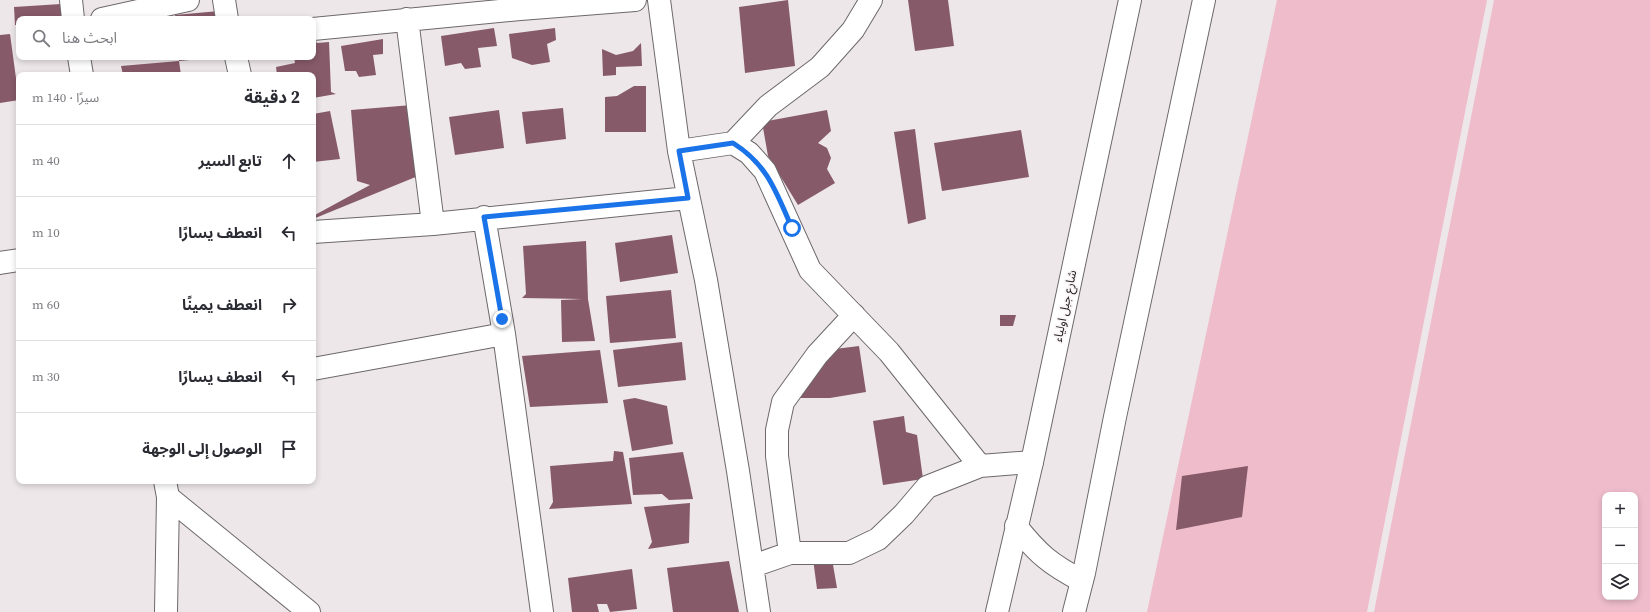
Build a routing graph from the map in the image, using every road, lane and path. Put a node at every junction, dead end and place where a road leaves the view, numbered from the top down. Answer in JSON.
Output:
{"nodes":[{"id":1,"x":71,"y":0,"type":"edge"},
{"id":2,"x":188,"y":0,"type":"edge"},
{"id":3,"x":224,"y":0,"type":"edge"},
{"id":4,"x":635,"y":0,"type":"edge"},
{"id":5,"x":659,"y":0,"type":"edge"},
{"id":6,"x":871,"y":0,"type":"edge"},
{"id":7,"x":1130,"y":0,"type":"edge"},
{"id":8,"x":1204,"y":0,"type":"edge"},
{"id":9,"x":73,"y":16,"type":"edge"},
{"id":10,"x":116,"y":16,"type":"edge"},
{"id":11,"x":227,"y":16,"type":"edge"},
{"id":12,"x":407,"y":19,"type":"junction"},
{"id":13,"x":316,"y":29,"type":"edge"},
{"id":14,"x":80,"y":60,"type":"edge"},
{"id":15,"x":237,"y":60,"type":"edge"},
{"id":16,"x":82,"y":72,"type":"edge"},
{"id":17,"x":239,"y":72,"type":"edge"},
{"id":18,"x":733,"y":143,"type":"junction"},
{"id":19,"x":679,"y":151,"type":"junction"},
{"id":20,"x":688,"y":198,"type":"junction"},
{"id":21,"x":484,"y":217,"type":"junction"},
{"id":22,"x":433,"y":224,"type":"junction"},
{"id":23,"x":316,"y":232,"type":"edge"},
{"id":24,"x":16,"y":260,"type":"edge"},
{"id":25,"x":0,"y":263,"type":"edge"},
{"id":26,"x":854,"y":315,"type":"junction"},
{"id":27,"x":504,"y":334,"type":"junction"},
{"id":28,"x":316,"y":368,"type":"edge"},
{"id":29,"x":1032,"y":462,"type":"junction"},
{"id":30,"x":980,"y":466,"type":"junction"},
{"id":31,"x":166,"y":489,"type":"edge"},
{"id":32,"x":1016,"y":526,"type":"junction"},
{"id":33,"x":790,"y":553,"type":"junction"},
{"id":34,"x":753,"y":566,"type":"junction"},
{"id":35,"x":1082,"y":581,"type":"junction"},
{"id":36,"x":166,"y":612,"type":"edge"},
{"id":37,"x":309,"y":612,"type":"edge"},
{"id":38,"x":542,"y":612,"type":"edge"},
{"id":39,"x":759,"y":612,"type":"edge"},
{"id":40,"x":997,"y":612,"type":"edge"},
{"id":41,"x":1074,"y":612,"type":"edge"}],
"edges":[{"from":1,"to":9,"type":"main road"},
{"from":2,"to":10,"type":"main road"},
{"from":3,"to":11,"type":"main road"},
{"from":4,"to":12,"type":"main road"},
{"from":5,"to":19,"type":"main road"},
{"from":6,"to":18,"type":"main road"},
{"from":7,"to":29,"type":"main road","name":"شارع جبل اولياء"},
{"from":8,"to":35,"type":"main road"},
{"from":12,"to":13,"type":"main road"},
{"from":12,"to":22,"type":"main road"},
{"from":14,"to":16,"type":"main road"},
{"from":15,"to":17,"type":"main road"},
{"from":18,"to":19,"type":"main road"},
{"from":18,"to":26,"type":"main road"},
{"from":19,"to":20,"type":"main road"},
{"from":20,"to":21,"type":"main road"},
{"from":20,"to":34,"type":"main road"},
{"from":21,"to":22,"type":"main road"},
{"from":21,"to":27,"type":"main road"},
{"from":22,"to":23,"type":"main road"},
{"from":24,"to":25,"type":"main road"},
{"from":26,"to":30,"type":"main road"},
{"from":26,"to":33,"type":"main road"},
{"from":27,"to":28,"type":"main road"},
{"from":27,"to":38,"type":"main road"},
{"from":29,"to":30,"type":"main road"},
{"from":29,"to":32,"type":"main road","name":"شارع جبل اولياء"},
{"from":30,"to":33,"type":"main road"},
{"from":31,"to":36,"type":"main road"},
{"from":31,"to":37,"type":"main road"},
{"from":32,"to":35,"type":"main road"},
{"from":32,"to":40,"type":"main road","name":"شارع جبل اولياء"},
{"from":33,"to":34,"type":"main road"},
{"from":34,"to":39,"type":"main road"},
{"from":35,"to":41,"type":"main road"}]}
